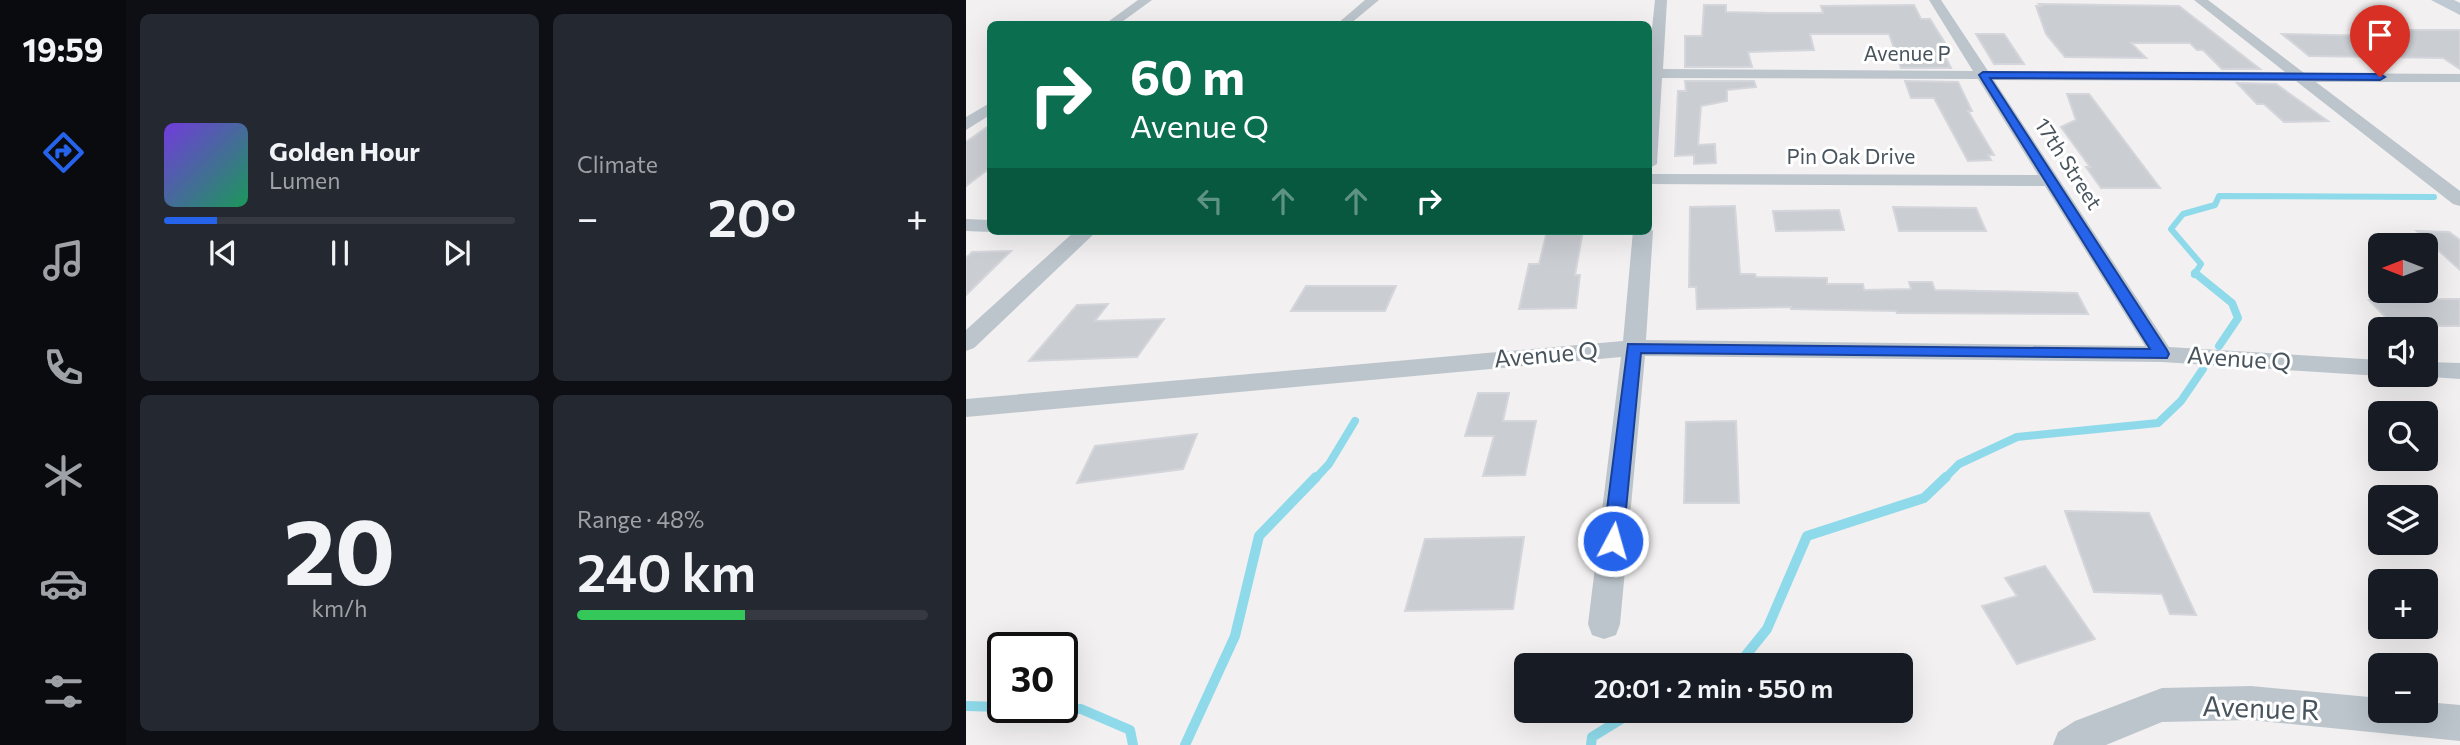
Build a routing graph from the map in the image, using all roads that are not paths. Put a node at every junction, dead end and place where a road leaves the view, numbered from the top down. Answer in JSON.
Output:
{"nodes":[{"id":1,"x":1146,"y":0,"type":"edge"},
{"id":2,"x":1373,"y":0,"type":"edge"},
{"id":3,"x":1661,"y":0,"type":"edge"},
{"id":4,"x":1935,"y":0,"type":"edge"},
{"id":5,"x":2200,"y":0,"type":"edge"},
{"id":6,"x":2440,"y":0,"type":"edge"},
{"id":7,"x":2460,"y":10,"type":"edge"},
{"id":8,"x":1115,"y":21,"type":"edge"},
{"id":9,"x":1346,"y":21,"type":"edge"},
{"id":10,"x":1652,"y":73,"type":"edge"},
{"id":11,"x":1983,"y":75,"type":"junction"},
{"id":12,"x":2300,"y":77,"type":"junction"},
{"id":13,"x":2460,"y":78,"type":"edge"},
{"id":14,"x":987,"y":110,"type":"edge"},
{"id":15,"x":966,"y":125,"type":"edge"},
{"id":16,"x":1652,"y":179,"type":"edge"},
{"id":17,"x":2053,"y":181,"type":"junction"},
{"id":18,"x":2458,"y":196,"type":"edge"},
{"id":19,"x":966,"y":225,"type":"edge"},
{"id":20,"x":987,"y":226,"type":"edge"},
{"id":21,"x":1083,"y":235,"type":"edge"},
{"id":22,"x":1643,"y":235,"type":"edge"},
{"id":23,"x":966,"y":343,"type":"edge"},
{"id":24,"x":1634,"y":348,"type":"junction"},
{"id":25,"x":2162,"y":354,"type":"junction"},
{"id":26,"x":2368,"y":367,"type":"edge"},
{"id":27,"x":2438,"y":370,"type":"edge"},
{"id":28,"x":2460,"y":371,"type":"edge"},
{"id":29,"x":966,"y":408,"type":"edge"},
{"id":30,"x":1604,"y":624,"type":"dead end"},
{"id":31,"x":2460,"y":723,"type":"edge"},
{"id":32,"x":2071,"y":745,"type":"edge"}],
"edges":[{"from":1,"to":8,"type":"street"},
{"from":2,"to":9,"type":"street"},
{"from":3,"to":10,"type":"street"},
{"from":4,"to":11,"type":"street","name":"17th Street"},
{"from":5,"to":12,"type":"street"},
{"from":6,"to":7,"type":"street"},
{"from":10,"to":11,"type":"street","name":"Avenue P"},
{"from":11,"to":12,"type":"street","name":"Avenue P"},
{"from":11,"to":17,"type":"street","name":"17th Street"},
{"from":12,"to":13,"type":"street","name":"Avenue P"},
{"from":12,"to":18,"type":"street"},
{"from":14,"to":15,"type":"street"},
{"from":16,"to":17,"type":"street","name":"Pin Oak Drive"},
{"from":17,"to":25,"type":"street","name":"17th Street"},
{"from":19,"to":20,"type":"street"},
{"from":21,"to":23,"type":"street"},
{"from":22,"to":24,"type":"street"},
{"from":24,"to":25,"type":"street","name":"Avenue Q"},
{"from":24,"to":29,"type":"street","name":"Avenue Q"},
{"from":24,"to":30,"type":"street"},
{"from":25,"to":26,"type":"street","name":"Avenue Q"},
{"from":27,"to":28,"type":"street"},
{"from":31,"to":32,"type":"street","name":"Avenue R"}]}
